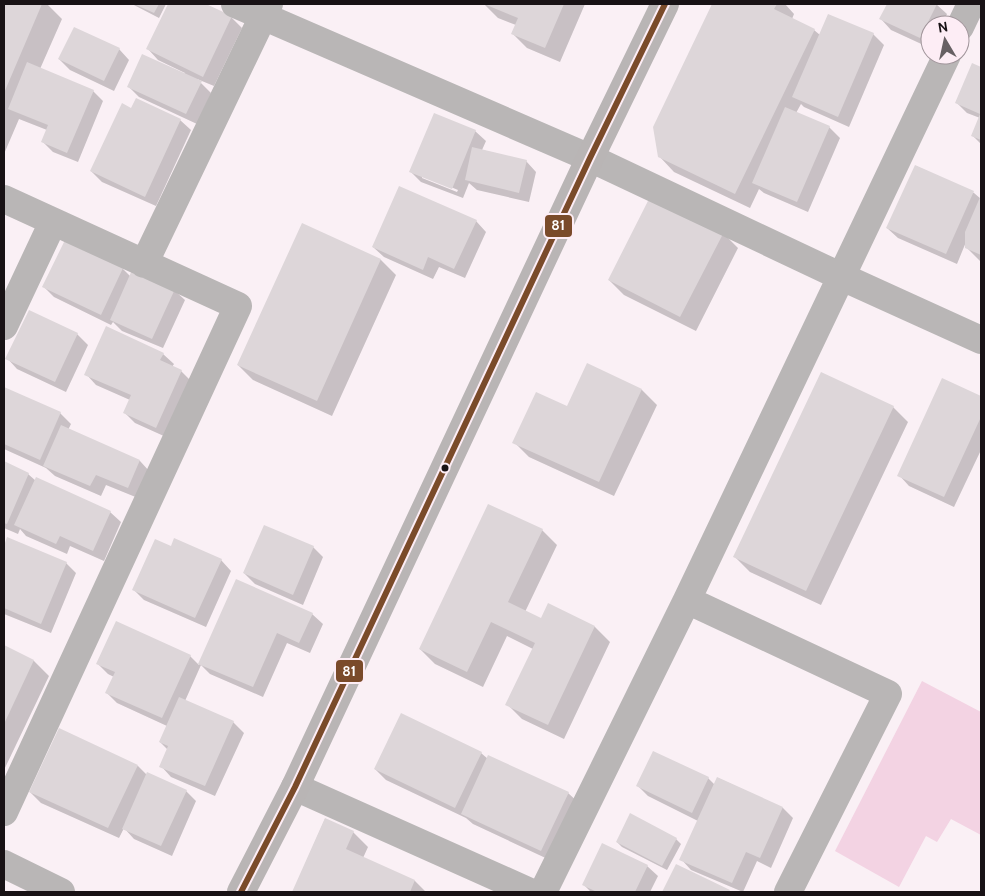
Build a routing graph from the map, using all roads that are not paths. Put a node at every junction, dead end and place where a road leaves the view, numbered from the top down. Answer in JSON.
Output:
{"nodes":[{"id":1,"x":235,"y":4,"type":"edge"},
{"id":2,"x":665,"y":4,"type":"edge"},
{"id":3,"x":266,"y":10,"type":"edge"},
{"id":4,"x":941,"y":65,"type":"edge"},
{"id":5,"x":590,"y":158,"type":"junction"},
{"id":6,"x":4,"y":199,"type":"edge"},
{"id":7,"x":53,"y":222,"type":"junction"},
{"id":8,"x":144,"y":264,"type":"junction"},
{"id":9,"x":840,"y":276,"type":"junction"},
{"id":10,"x":4,"y":326,"type":"edge"},
{"id":11,"x":981,"y":340,"type":"edge"},
{"id":12,"x":687,"y":600,"type":"junction"},
{"id":13,"x":295,"y":787,"type":"junction"},
{"id":14,"x":4,"y":812,"type":"edge"},
{"id":15,"x":4,"y":864,"type":"edge"},
{"id":16,"x":61,"y":892,"type":"edge"},
{"id":17,"x":241,"y":892,"type":"edge"},
{"id":18,"x":530,"y":892,"type":"edge"},
{"id":19,"x":542,"y":892,"type":"edge"},
{"id":20,"x":788,"y":892,"type":"edge"}],
"edges":[{"from":1,"to":3,"type":"street"},
{"from":2,"to":5,"type":"street"},
{"from":3,"to":5,"type":"street"},
{"from":3,"to":8,"type":"street"},
{"from":4,"to":9,"type":"street"},
{"from":5,"to":9,"type":"street"},
{"from":5,"to":13,"type":"street"},
{"from":6,"to":7,"type":"street"},
{"from":7,"to":8,"type":"street"},
{"from":7,"to":10,"type":"street"},
{"from":8,"to":14,"type":"street"},
{"from":9,"to":11,"type":"street"},
{"from":9,"to":12,"type":"street"},
{"from":12,"to":19,"type":"street"},
{"from":12,"to":20,"type":"street"},
{"from":13,"to":17,"type":"street"},
{"from":13,"to":18,"type":"street"},
{"from":15,"to":16,"type":"street"}]}
